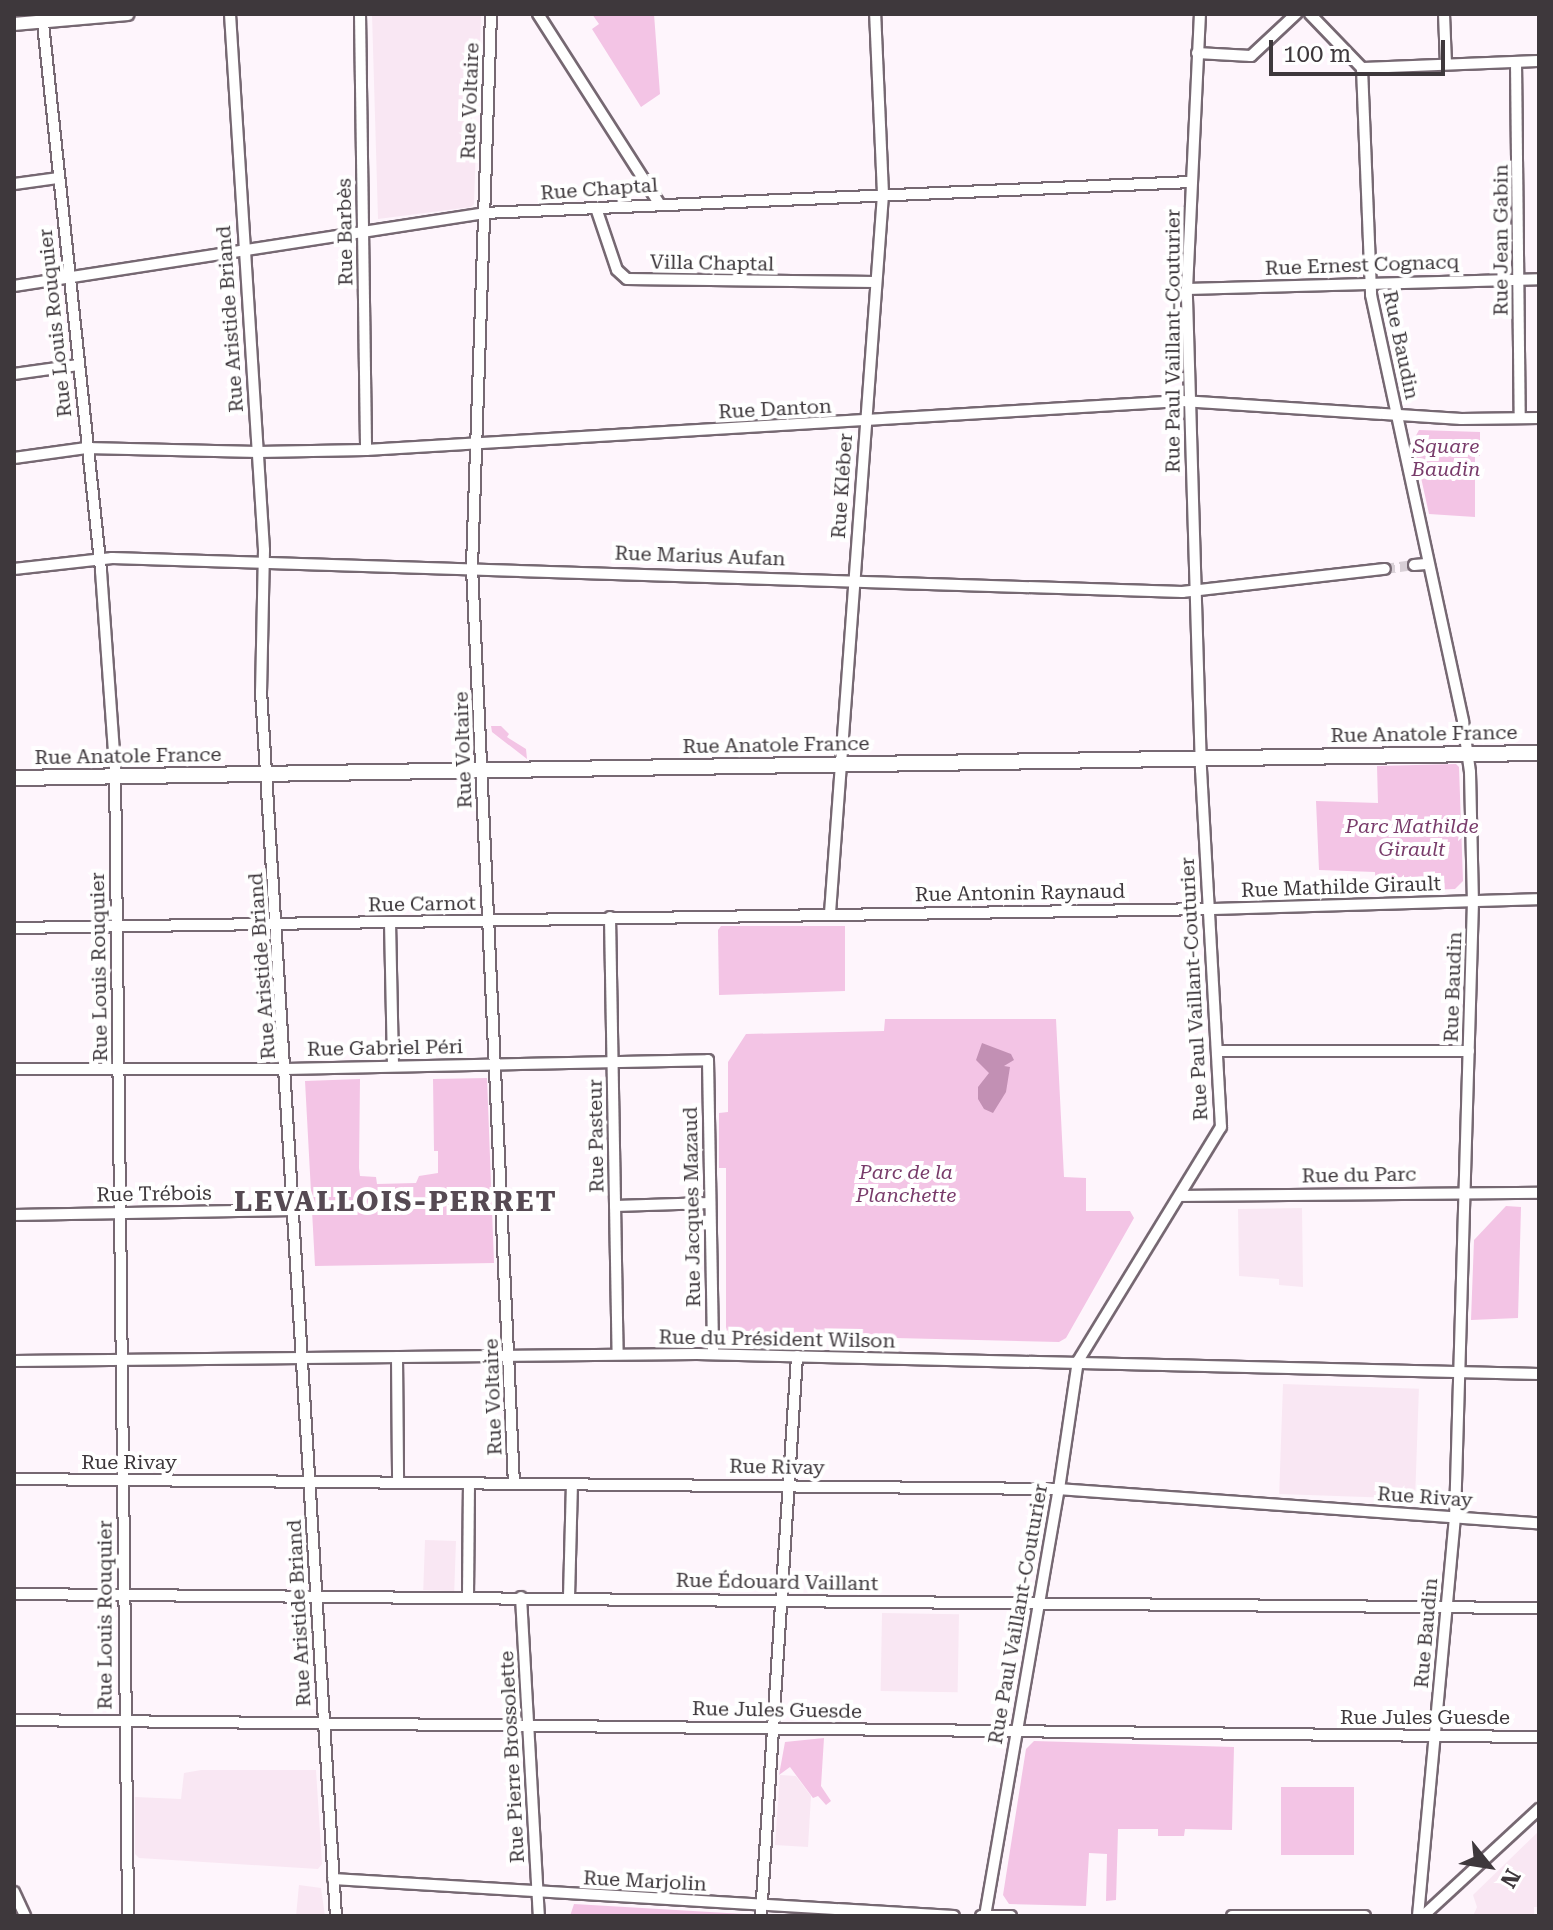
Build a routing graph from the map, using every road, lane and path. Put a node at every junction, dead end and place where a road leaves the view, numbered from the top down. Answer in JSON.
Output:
{"nodes":[{"id":1,"x":128,"y":14,"type":"edge"},
{"id":2,"x":230,"y":14,"type":"edge"},
{"id":3,"x":360,"y":14,"type":"edge"},
{"id":4,"x":491,"y":14,"type":"edge"},
{"id":5,"x":538,"y":14,"type":"edge"},
{"id":6,"x":875,"y":14,"type":"edge"},
{"id":7,"x":1200,"y":14,"type":"edge"},
{"id":8,"x":1296,"y":14,"type":"edge"},
{"id":9,"x":1310,"y":14,"type":"edge"},
{"id":10,"x":1444,"y":14,"type":"edge"},
{"id":11,"x":42,"y":18,"type":"edge"},
{"id":12,"x":14,"y":24,"type":"edge"},
{"id":13,"x":1197,"y":53,"type":"junction"},
{"id":14,"x":1539,"y":61,"type":"edge"},
{"id":15,"x":1516,"y":62,"type":"junction"},
{"id":16,"x":1446,"y":64,"type":"junction"},
{"id":17,"x":1362,"y":68,"type":"junction"},
{"id":18,"x":58,"y":178,"type":"junction"},
{"id":19,"x":1191,"y":182,"type":"junction"},
{"id":20,"x":14,"y":184,"type":"edge"},
{"id":21,"x":883,"y":194,"type":"junction"},
{"id":22,"x":659,"y":203,"type":"junction"},
{"id":23,"x":596,"y":208,"type":"junction"},
{"id":24,"x":484,"y":213,"type":"junction"},
{"id":25,"x":363,"y":232,"type":"junction"},
{"id":26,"x":244,"y":250,"type":"junction"},
{"id":27,"x":1518,"y":277,"type":"junction"},
{"id":28,"x":68,"y":278,"type":"junction"},
{"id":29,"x":1539,"y":279,"type":"edge"},
{"id":30,"x":875,"y":282,"type":"junction"},
{"id":31,"x":1370,"y":282,"type":"junction"},
{"id":32,"x":14,"y":286,"type":"edge"},
{"id":33,"x":1187,"y":289,"type":"junction"},
{"id":34,"x":78,"y":365,"type":"junction"},
{"id":35,"x":14,"y":374,"type":"edge"},
{"id":36,"x":1190,"y":402,"type":"junction"},
{"id":37,"x":1397,"y":414,"type":"junction"},
{"id":38,"x":1520,"y":417,"type":"junction"},
{"id":39,"x":1539,"y":418,"type":"edge"},
{"id":40,"x":865,"y":421,"type":"junction"},
{"id":41,"x":476,"y":444,"type":"junction"},
{"id":42,"x":86,"y":448,"type":"junction"},
{"id":43,"x":366,"y":450,"type":"junction"},
{"id":44,"x":258,"y":452,"type":"junction"},
{"id":45,"x":14,"y":458,"type":"edge"},
{"id":46,"x":99,"y":557,"type":"junction"},
{"id":47,"x":263,"y":561,"type":"junction"},
{"id":48,"x":1426,"y":564,"type":"junction"},
{"id":49,"x":1414,"y":565,"type":"tunnel mouth"},
{"id":50,"x":472,"y":567,"type":"junction"},
{"id":51,"x":14,"y":569,"type":"edge"},
{"id":52,"x":1385,"y":569,"type":"tunnel mouth"},
{"id":53,"x":853,"y":580,"type":"junction"},
{"id":54,"x":1194,"y":591,"type":"junction"},
{"id":55,"x":1539,"y":753,"type":"edge"},
{"id":56,"x":1469,"y":754,"type":"junction"},
{"id":57,"x":1202,"y":758,"type":"junction"},
{"id":58,"x":841,"y":764,"type":"junction"},
{"id":59,"x":483,"y":771,"type":"junction"},
{"id":60,"x":267,"y":775,"type":"junction"},
{"id":61,"x":115,"y":777,"type":"junction"},
{"id":62,"x":14,"y":778,"type":"edge"},
{"id":63,"x":1539,"y":899,"type":"edge"},
{"id":64,"x":1473,"y":901,"type":"junction"},
{"id":65,"x":1210,"y":909,"type":"junction"},
{"id":66,"x":830,"y":913,"type":"junction"},
{"id":67,"x":610,"y":917,"type":"junction"},
{"id":68,"x":490,"y":920,"type":"junction"},
{"id":69,"x":390,"y":922,"type":"junction"},
{"id":70,"x":277,"y":925,"type":"junction"},
{"id":71,"x":117,"y":926,"type":"junction"},
{"id":72,"x":14,"y":928,"type":"edge"},
{"id":73,"x":1219,"y":1051,"type":"junction"},
{"id":74,"x":1469,"y":1051,"type":"junction"},
{"id":75,"x":708,"y":1060,"type":"joint"},
{"id":76,"x":613,"y":1061,"type":"junction"},
{"id":77,"x":497,"y":1064,"type":"junction"},
{"id":78,"x":393,"y":1066,"type":"junction"},
{"id":79,"x":14,"y":1069,"type":"edge"},
{"id":80,"x":119,"y":1069,"type":"junction"},
{"id":81,"x":286,"y":1069,"type":"junction"},
{"id":82,"x":1464,"y":1192,"type":"junction"},
{"id":83,"x":1539,"y":1193,"type":"edge"},
{"id":84,"x":1180,"y":1196,"type":"junction"},
{"id":85,"x":710,"y":1203,"type":"junction"},
{"id":86,"x":615,"y":1206,"type":"junction"},
{"id":87,"x":294,"y":1210,"type":"junction"},
{"id":88,"x":120,"y":1213,"type":"junction"},
{"id":89,"x":14,"y":1215,"type":"edge"},
{"id":90,"x":618,"y":1354,"type":"junction"},
{"id":91,"x":713,"y":1354,"type":"junction"},
{"id":92,"x":510,"y":1355,"type":"junction"},
{"id":93,"x":797,"y":1356,"type":"junction"},
{"id":94,"x":397,"y":1357,"type":"junction"},
{"id":95,"x":302,"y":1358,"type":"junction"},
{"id":96,"x":122,"y":1360,"type":"junction"},
{"id":97,"x":14,"y":1361,"type":"edge"},
{"id":98,"x":1078,"y":1361,"type":"junction"},
{"id":99,"x":1459,"y":1373,"type":"junction"},
{"id":100,"x":1539,"y":1374,"type":"edge"},
{"id":101,"x":14,"y":1479,"type":"edge"},
{"id":102,"x":122,"y":1481,"type":"junction"},
{"id":103,"x":310,"y":1481,"type":"junction"},
{"id":104,"x":398,"y":1482,"type":"junction"},
{"id":105,"x":469,"y":1483,"type":"junction"},
{"id":106,"x":514,"y":1484,"type":"junction"},
{"id":107,"x":572,"y":1484,"type":"junction"},
{"id":108,"x":789,"y":1485,"type":"junction"},
{"id":109,"x":1059,"y":1489,"type":"junction"},
{"id":110,"x":1455,"y":1517,"type":"junction"},
{"id":111,"x":1539,"y":1523,"type":"edge"},
{"id":112,"x":14,"y":1594,"type":"edge"},
{"id":113,"x":123,"y":1595,"type":"junction"},
{"id":114,"x":317,"y":1596,"type":"junction"},
{"id":115,"x":468,"y":1597,"type":"junction"},
{"id":116,"x":521,"y":1597,"type":"junction"},
{"id":117,"x":569,"y":1597,"type":"junction"},
{"id":118,"x":780,"y":1601,"type":"junction"},
{"id":119,"x":1039,"y":1604,"type":"junction"},
{"id":120,"x":1447,"y":1607,"type":"junction"},
{"id":121,"x":1539,"y":1608,"type":"edge"},
{"id":122,"x":14,"y":1720,"type":"edge"},
{"id":123,"x":123,"y":1722,"type":"junction"},
{"id":124,"x":324,"y":1724,"type":"junction"},
{"id":125,"x":528,"y":1725,"type":"junction"},
{"id":126,"x":771,"y":1728,"type":"junction"},
{"id":127,"x":1015,"y":1732,"type":"junction"},
{"id":128,"x":1435,"y":1735,"type":"junction"},
{"id":129,"x":1539,"y":1737,"type":"edge"},
{"id":130,"x":1539,"y":1809,"type":"edge"},
{"id":131,"x":333,"y":1879,"type":"junction"},
{"id":132,"x":14,"y":1892,"type":"edge"},
{"id":133,"x":538,"y":1893,"type":"junction"},
{"id":134,"x":761,"y":1910,"type":"edge"},
{"id":135,"x":25,"y":1916,"type":"edge"},
{"id":136,"x":128,"y":1916,"type":"edge"},
{"id":137,"x":336,"y":1916,"type":"edge"},
{"id":138,"x":539,"y":1916,"type":"edge"},
{"id":139,"x":954,"y":1916,"type":"edge"},
{"id":140,"x":983,"y":1916,"type":"edge"},
{"id":141,"x":1011,"y":1916,"type":"edge"},
{"id":142,"x":1232,"y":1916,"type":"edge"},
{"id":143,"x":1364,"y":1916,"type":"edge"},
{"id":144,"x":1420,"y":1916,"type":"edge"}],
"edges":[{"from":1,"to":11,"type":"street"},
{"from":2,"to":26,"type":"street","name":"Rue Aristide Briand"},
{"from":3,"to":25,"type":"street","name":"Rue Barbès"},
{"from":4,"to":24,"type":"street","name":"Rue Voltaire"},
{"from":5,"to":22,"type":"street"},
{"from":6,"to":21,"type":"street","name":"Rue Kléber"},
{"from":7,"to":13,"type":"street","name":"Rue Paul Vaillant-Couturier"},
{"from":8,"to":13,"type":"street"},
{"from":9,"to":17,"type":"street"},
{"from":10,"to":16,"type":"street"},
{"from":11,"to":12,"type":"street"},
{"from":11,"to":18,"type":"street","name":"Rue Louis Rouquier"},
{"from":13,"to":19,"type":"street","name":"Rue Paul Vaillant-Couturier"},
{"from":14,"to":15,"type":"street"},
{"from":15,"to":16,"type":"street"},
{"from":15,"to":27,"type":"street","name":"Rue Jean Gabin"},
{"from":16,"to":17,"type":"street"},
{"from":17,"to":31,"type":"street","name":"Rue Baudin"},
{"from":18,"to":20,"type":"street"},
{"from":18,"to":28,"type":"street","name":"Rue Louis Rouquier"},
{"from":19,"to":21,"type":"street","name":"Rue Chaptal"},
{"from":19,"to":33,"type":"street","name":"Rue Paul Vaillant-Couturier"},
{"from":21,"to":22,"type":"street","name":"Rue Chaptal"},
{"from":21,"to":30,"type":"street","name":"Rue Kléber"},
{"from":22,"to":23,"type":"street","name":"Rue Chaptal"},
{"from":23,"to":24,"type":"street","name":"Rue Chaptal"},
{"from":23,"to":30,"type":"street","name":"Villa Chaptal"},
{"from":24,"to":25,"type":"street","name":"Rue Chaptal"},
{"from":24,"to":41,"type":"street","name":"Rue Voltaire"},
{"from":25,"to":26,"type":"street","name":"Rue Chaptal"},
{"from":25,"to":43,"type":"street","name":"Rue Barbès"},
{"from":26,"to":28,"type":"street","name":"Rue Chaptal"},
{"from":26,"to":44,"type":"street","name":"Rue Aristide Briand"},
{"from":27,"to":29,"type":"street","name":"Rue Ernest Cognacq"},
{"from":27,"to":31,"type":"street","name":"Rue Ernest Cognacq"},
{"from":27,"to":38,"type":"street","name":"Rue Jean Gabin"},
{"from":28,"to":32,"type":"street","name":"Rue Chaptal"},
{"from":28,"to":34,"type":"street","name":"Rue Louis Rouquier"},
{"from":30,"to":40,"type":"street","name":"Rue Kléber"},
{"from":31,"to":33,"type":"street","name":"Rue Ernest Cognacq"},
{"from":31,"to":37,"type":"street","name":"Rue Baudin"},
{"from":33,"to":36,"type":"street","name":"Rue Paul Vaillant-Couturier"},
{"from":34,"to":35,"type":"street"},
{"from":34,"to":42,"type":"street","name":"Rue Louis Rouquier"},
{"from":36,"to":37,"type":"street","name":"Rue Danton"},
{"from":36,"to":40,"type":"street","name":"Rue Danton"},
{"from":36,"to":54,"type":"street","name":"Rue Paul Vaillant-Couturier"},
{"from":37,"to":38,"type":"street","name":"Rue Danton"},
{"from":37,"to":48,"type":"street","name":"Rue Baudin"},
{"from":38,"to":39,"type":"street","name":"Rue Danton"},
{"from":40,"to":41,"type":"street","name":"Rue Danton"},
{"from":40,"to":53,"type":"street","name":"Rue Kléber"},
{"from":41,"to":43,"type":"street","name":"Rue Danton"},
{"from":41,"to":50,"type":"street","name":"Rue Voltaire"},
{"from":42,"to":44,"type":"street","name":"Rue Danton"},
{"from":42,"to":45,"type":"street","name":"Rue Danton"},
{"from":42,"to":46,"type":"street","name":"Rue Louis Rouquier"},
{"from":43,"to":44,"type":"street","name":"Rue Danton"},
{"from":44,"to":47,"type":"street","name":"Rue Aristide Briand"},
{"from":46,"to":47,"type":"street","name":"Rue Marius Aufan"},
{"from":46,"to":51,"type":"street","name":"Rue Marius Aufan"},
{"from":46,"to":61,"type":"street","name":"Rue Louis Rouquier"},
{"from":47,"to":50,"type":"street","name":"Rue Marius Aufan"},
{"from":47,"to":60,"type":"street","name":"Rue Aristide Briand"},
{"from":48,"to":49,"type":"street"},
{"from":48,"to":56,"type":"street","name":"Rue Baudin"},
{"from":50,"to":53,"type":"street","name":"Rue Marius Aufan"},
{"from":50,"to":59,"type":"street","name":"Rue Voltaire"},
{"from":52,"to":54,"type":"street","name":"Rue Marius Aufan"},
{"from":53,"to":54,"type":"street","name":"Rue Marius Aufan"},
{"from":53,"to":58,"type":"street","name":"Rue Kléber"},
{"from":54,"to":57,"type":"street","name":"Rue Paul Vaillant-Couturier"},
{"from":55,"to":56,"type":"main road","name":"Rue Anatole France"},
{"from":56,"to":57,"type":"main road","name":"Rue Anatole France"},
{"from":56,"to":64,"type":"street","name":"Rue Baudin"},
{"from":57,"to":58,"type":"main road","name":"Rue Anatole France"},
{"from":57,"to":65,"type":"street","name":"Rue Paul Vaillant-Couturier"},
{"from":58,"to":59,"type":"main road","name":"Rue Anatole France"},
{"from":58,"to":66,"type":"street","name":"Rue Kléber"},
{"from":59,"to":60,"type":"main road","name":"Rue Anatole France"},
{"from":59,"to":68,"type":"street","name":"Rue Voltaire"},
{"from":60,"to":61,"type":"main road","name":"Rue Anatole France"},
{"from":60,"to":70,"type":"street","name":"Rue Aristide Briand"},
{"from":61,"to":62,"type":"main road","name":"Rue Anatole France"},
{"from":61,"to":71,"type":"street","name":"Rue Louis Rouquier"},
{"from":63,"to":64,"type":"street","name":"Rue Mathilde Girault"},
{"from":64,"to":65,"type":"street","name":"Rue Mathilde Girault"},
{"from":64,"to":74,"type":"street","name":"Rue Baudin"},
{"from":65,"to":66,"type":"street","name":"Rue Antonin Raynaud"},
{"from":65,"to":73,"type":"street","name":"Rue Paul Vaillant-Couturier"},
{"from":66,"to":67,"type":"street","name":"Rue Carnot"},
{"from":67,"to":68,"type":"street","name":"Rue Carnot"},
{"from":67,"to":76,"type":"street","name":"Rue Pasteur"},
{"from":68,"to":69,"type":"street","name":"Rue Carnot"},
{"from":68,"to":77,"type":"street","name":"Rue Voltaire"},
{"from":69,"to":70,"type":"street","name":"Rue Carnot"},
{"from":69,"to":78,"type":"street"},
{"from":70,"to":71,"type":"street","name":"Rue Carnot"},
{"from":70,"to":81,"type":"street","name":"Rue Aristide Briand"},
{"from":71,"to":72,"type":"street","name":"Rue Carnot"},
{"from":71,"to":80,"type":"street","name":"Rue Louis Rouquier"},
{"from":73,"to":74,"type":"street"},
{"from":73,"to":84,"type":"street","name":"Rue Paul Vaillant-Couturier"},
{"from":74,"to":82,"type":"street","name":"Rue Baudin"},
{"from":75,"to":76,"type":"street","name":"Rue Gabriel Péri"},
{"from":75,"to":85,"type":"street","name":"Rue Jacques Mazaud"},
{"from":76,"to":77,"type":"street","name":"Rue Gabriel Péri"},
{"from":76,"to":86,"type":"street","name":"Rue Pasteur"},
{"from":77,"to":78,"type":"street","name":"Rue Gabriel Péri"},
{"from":77,"to":92,"type":"street","name":"Rue Voltaire"},
{"from":78,"to":81,"type":"street","name":"Rue Gabriel Péri"},
{"from":79,"to":80,"type":"street","name":"Rue Gabriel Péri"},
{"from":80,"to":81,"type":"street","name":"Rue Gabriel Péri"},
{"from":80,"to":88,"type":"street","name":"Rue Louis Rouquier"},
{"from":81,"to":87,"type":"street","name":"Rue Aristide Briand"},
{"from":82,"to":83,"type":"street","name":"Rue du Parc"},
{"from":82,"to":84,"type":"street","name":"Rue du Parc"},
{"from":82,"to":99,"type":"street","name":"Rue Baudin"},
{"from":84,"to":98,"type":"street","name":"Rue Paul Vaillant-Couturier"},
{"from":85,"to":86,"type":"street"},
{"from":85,"to":91,"type":"street","name":"Rue Jacques Mazaud"},
{"from":86,"to":90,"type":"street","name":"Rue Pasteur"},
{"from":87,"to":88,"type":"street","name":"Rue Trébois"},
{"from":87,"to":95,"type":"street","name":"Rue Aristide Briand"},
{"from":88,"to":89,"type":"street","name":"Rue Trébois"},
{"from":88,"to":96,"type":"street","name":"Rue Louis Rouquier"},
{"from":90,"to":91,"type":"street","name":"Rue du Président Wilson"},
{"from":90,"to":92,"type":"street","name":"Rue du Président Wilson"},
{"from":91,"to":93,"type":"street","name":"Rue du Président Wilson"},
{"from":92,"to":94,"type":"street","name":"Rue du Président Wilson"},
{"from":92,"to":106,"type":"street","name":"Rue Voltaire"},
{"from":93,"to":98,"type":"street","name":"Rue du Président Wilson"},
{"from":93,"to":108,"type":"street"},
{"from":94,"to":95,"type":"street","name":"Rue du Président Wilson"},
{"from":94,"to":104,"type":"street"},
{"from":95,"to":96,"type":"street","name":"Rue du Président Wilson"},
{"from":95,"to":103,"type":"street","name":"Rue Aristide Briand"},
{"from":96,"to":97,"type":"street","name":"Rue du Président Wilson"},
{"from":96,"to":102,"type":"street","name":"Rue Louis Rouquier"},
{"from":98,"to":99,"type":"street","name":"Rue du Président Wilson"},
{"from":98,"to":109,"type":"street","name":"Rue Paul Vaillant-Couturier"},
{"from":99,"to":100,"type":"street","name":"Rue du Président Wilson"},
{"from":99,"to":110,"type":"street","name":"Rue Baudin"},
{"from":101,"to":102,"type":"street","name":"Rue Rivay"},
{"from":102,"to":103,"type":"street","name":"Rue Rivay"},
{"from":102,"to":113,"type":"street","name":"Rue Louis Rouquier"},
{"from":103,"to":104,"type":"street","name":"Rue Rivay"},
{"from":103,"to":114,"type":"street","name":"Rue Aristide Briand"},
{"from":104,"to":105,"type":"street","name":"Rue Rivay"},
{"from":105,"to":106,"type":"street","name":"Rue Rivay"},
{"from":105,"to":115,"type":"street"},
{"from":106,"to":107,"type":"street","name":"Rue Rivay"},
{"from":107,"to":108,"type":"street","name":"Rue Rivay"},
{"from":107,"to":117,"type":"street"},
{"from":108,"to":109,"type":"street","name":"Rue Rivay"},
{"from":108,"to":118,"type":"street"},
{"from":109,"to":110,"type":"street","name":"Rue Rivay"},
{"from":109,"to":119,"type":"street","name":"Rue Paul Vaillant-Couturier"},
{"from":110,"to":111,"type":"street","name":"Rue Rivay"},
{"from":110,"to":120,"type":"street","name":"Rue Baudin"},
{"from":112,"to":113,"type":"street","name":"Rue Édouard Vaillant"},
{"from":113,"to":114,"type":"street","name":"Rue Édouard Vaillant"},
{"from":113,"to":123,"type":"street","name":"Rue Louis Rouquier"},
{"from":114,"to":115,"type":"street","name":"Rue Édouard Vaillant"},
{"from":114,"to":124,"type":"street","name":"Rue Aristide Briand"},
{"from":115,"to":116,"type":"street","name":"Rue Édouard Vaillant"},
{"from":116,"to":117,"type":"street","name":"Rue Édouard Vaillant"},
{"from":116,"to":125,"type":"street","name":"Rue Pierre Brossolette"},
{"from":117,"to":118,"type":"street","name":"Rue Édouard Vaillant"},
{"from":118,"to":119,"type":"street","name":"Rue Édouard Vaillant"},
{"from":118,"to":126,"type":"street"},
{"from":119,"to":120,"type":"street","name":"Rue Édouard Vaillant"},
{"from":119,"to":127,"type":"street","name":"Rue Paul Vaillant-Couturier"},
{"from":120,"to":121,"type":"street","name":"Rue Édouard Vaillant"},
{"from":120,"to":128,"type":"street","name":"Rue Baudin"},
{"from":122,"to":123,"type":"street","name":"Rue Jules Guesde"},
{"from":123,"to":124,"type":"street","name":"Rue Jules Guesde"},
{"from":123,"to":136,"type":"street","name":"Rue Louis Rouquier"},
{"from":124,"to":125,"type":"street","name":"Rue Jules Guesde"},
{"from":124,"to":131,"type":"street","name":"Rue Aristide Briand"},
{"from":125,"to":126,"type":"street","name":"Rue Jules Guesde"},
{"from":125,"to":133,"type":"street","name":"Rue Pierre Brossolette"},
{"from":126,"to":127,"type":"street","name":"Rue Jules Guesde"},
{"from":126,"to":134,"type":"street"},
{"from":127,"to":128,"type":"street","name":"Rue Jules Guesde"},
{"from":127,"to":140,"type":"street","name":"Rue Paul Vaillant-Couturier"},
{"from":128,"to":129,"type":"street","name":"Rue Jules Guesde"},
{"from":128,"to":144,"type":"street","name":"Rue Baudin"},
{"from":130,"to":144,"type":"street"},
{"from":131,"to":133,"type":"street","name":"Rue Marjolin"},
{"from":131,"to":137,"type":"street","name":"Rue Aristide Briand"},
{"from":132,"to":135,"type":"street"},
{"from":133,"to":134,"type":"street","name":"Rue Marjolin"},
{"from":133,"to":138,"type":"street","name":"Rue Pierre Brossolette"},
{"from":134,"to":139,"type":"street","name":"Rue Marjolin"},
{"from":140,"to":141,"type":"street"},
{"from":142,"to":143,"type":"street"}]}
